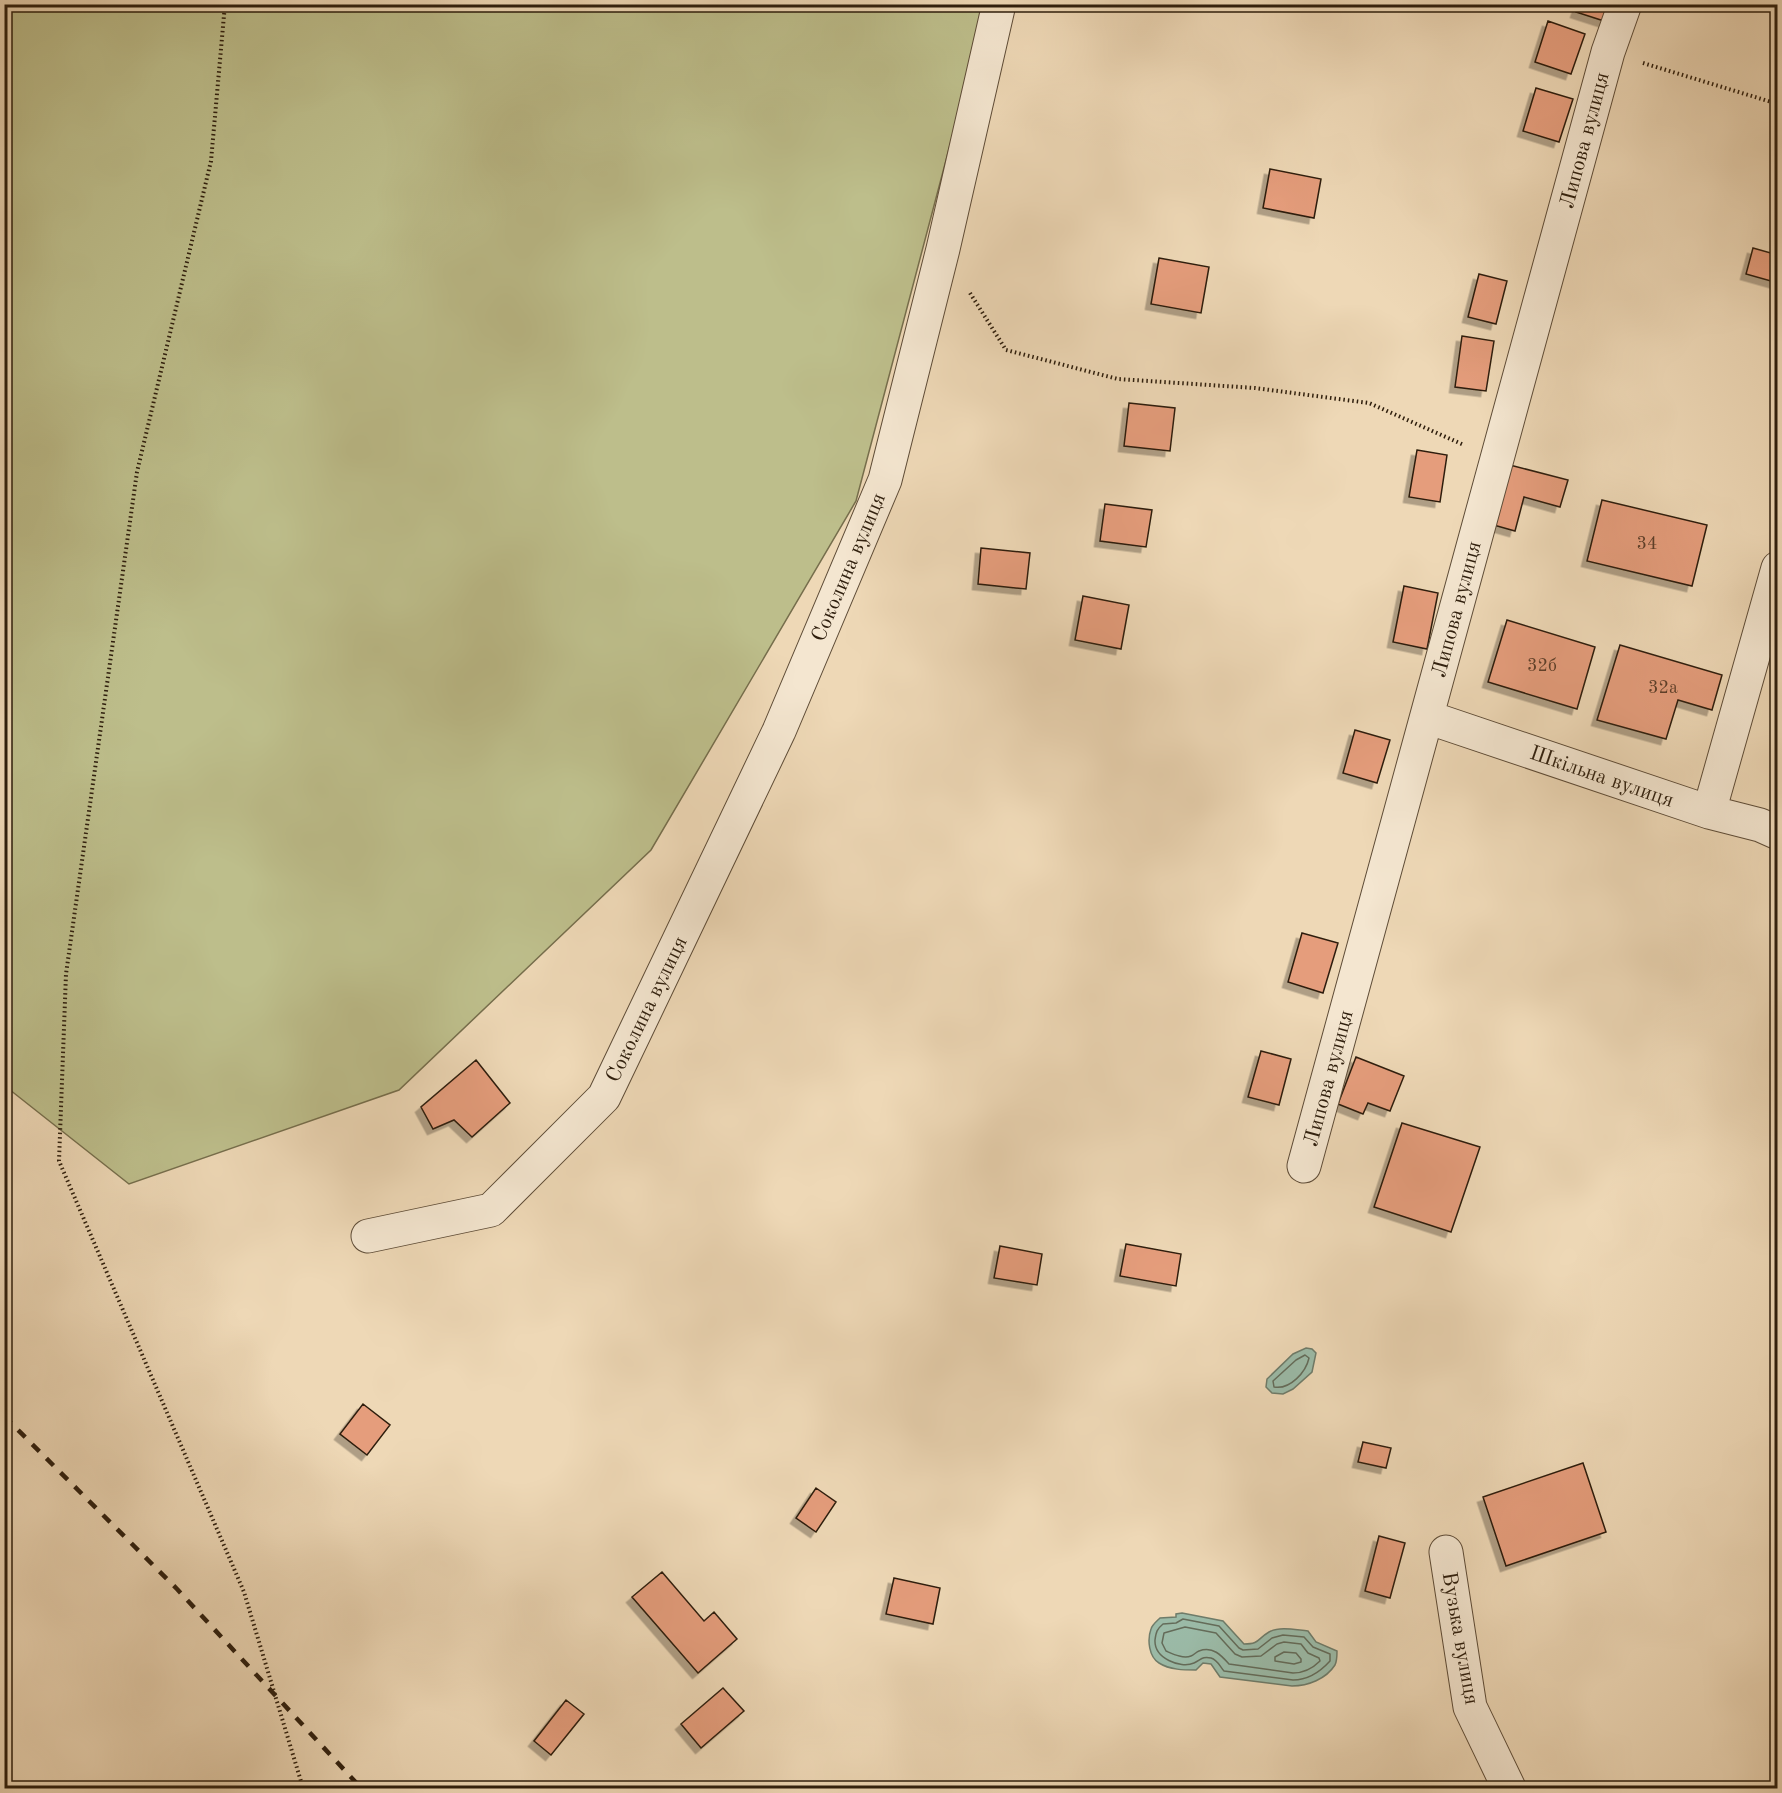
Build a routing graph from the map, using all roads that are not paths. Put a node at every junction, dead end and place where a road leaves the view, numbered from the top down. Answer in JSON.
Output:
{"nodes":[{"id":1,"x":999,"y":4,"type":"edge"},
{"id":2,"x":1625,"y":4,"type":"edge"},
{"id":3,"x":1778,"y":568,"type":"edge"},
{"id":4,"x":1427,"y":717,"type":"junction"},
{"id":5,"x":1709,"y":812,"type":"junction"},
{"id":6,"x":1778,"y":833,"type":"edge"},
{"id":7,"x":1304,"y":1166,"type":"dead end"},
{"id":8,"x":368,"y":1236,"type":"dead end"},
{"id":9,"x":1446,"y":1552,"type":"dead end"},
{"id":10,"x":1509,"y":1788,"type":"edge"}],
"edges":[{"from":1,"to":8,"type":"street","name":"Соколина вулиця"},
{"from":2,"to":4,"type":"street","name":"Липова вулиця"},
{"from":3,"to":5,"type":"street"},
{"from":4,"to":5,"type":"street","name":"Шкільна вулиця"},
{"from":4,"to":7,"type":"street","name":"Липова вулиця"},
{"from":5,"to":6,"type":"street","name":"Шкільна вулиця"},
{"from":9,"to":10,"type":"street","name":"Вузька вулиця"}]}
